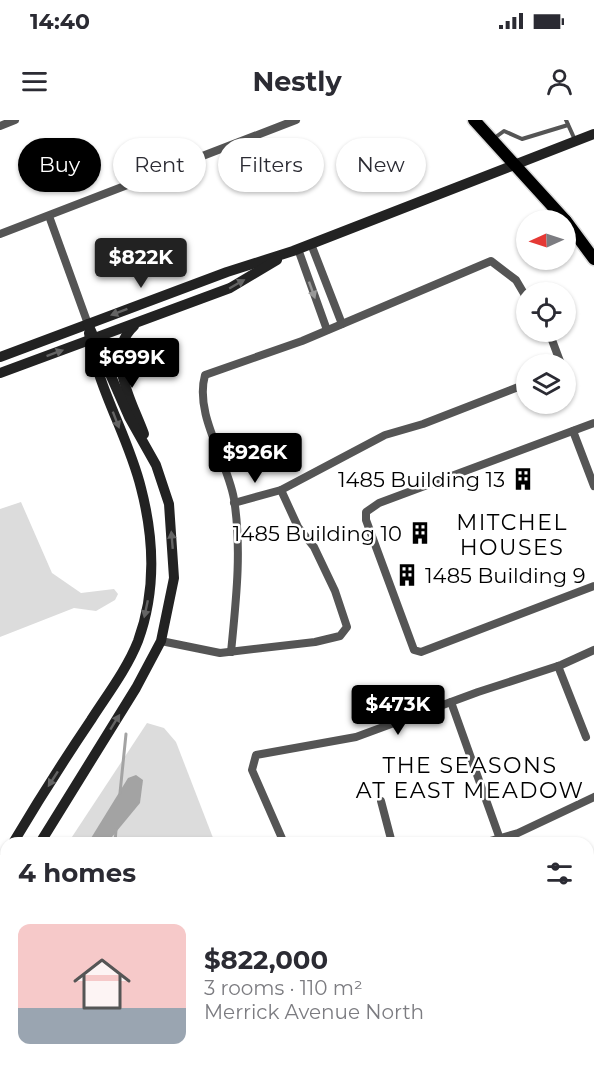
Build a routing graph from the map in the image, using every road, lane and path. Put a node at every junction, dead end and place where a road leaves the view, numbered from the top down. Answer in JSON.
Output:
{"nodes":[{"id":1,"x":15,"y":120,"type":"edge"},
{"id":2,"x":296,"y":120,"type":"edge"},
{"id":3,"x":474,"y":120,"type":"edge"},
{"id":4,"x":567,"y":122,"type":"edge"},
{"id":5,"x":0,"y":126,"type":"edge"},
{"id":6,"x":594,"y":134,"type":"edge"},
{"id":7,"x":492,"y":140,"type":"junction"},
{"id":8,"x":576,"y":141,"type":"junction"},
{"id":9,"x":515,"y":165,"type":"junction"},
{"id":10,"x":556,"y":210,"type":"edge"},
{"id":11,"x":49,"y":216,"type":"junction"},
{"id":12,"x":0,"y":234,"type":"edge"},
{"id":13,"x":576,"y":235,"type":"edge"},
{"id":14,"x":311,"y":244,"type":"junction"},
{"id":15,"x":295,"y":250,"type":"junction"},
{"id":16,"x":594,"y":259,"type":"edge"},
{"id":17,"x":518,"y":282,"type":"edge"},
{"id":18,"x":138,"y":323,"type":"junction"},
{"id":19,"x":88,"y":324,"type":"junction"},
{"id":20,"x":342,"y":324,"type":"junction"},
{"id":21,"x":327,"y":330,"type":"junction"},
{"id":22,"x":93,"y":339,"type":"junction"},
{"id":23,"x":0,"y":357,"type":"edge"},
{"id":24,"x":0,"y":373,"type":"edge"},
{"id":25,"x":516,"y":388,"type":"edge"},
{"id":26,"x":594,"y":423,"type":"edge"},
{"id":27,"x":573,"y":431,"type":"junction"},
{"id":28,"x":156,"y":465,"type":"junction"},
{"id":29,"x":594,"y":486,"type":"edge"},
{"id":30,"x":281,"y":490,"type":"junction"},
{"id":31,"x":234,"y":503,"type":"junction"},
{"id":32,"x":594,"y":586,"type":"edge"},
{"id":33,"x":160,"y":641,"type":"junction"},
{"id":34,"x":594,"y":650,"type":"edge"},
{"id":35,"x":231,"y":652,"type":"junction"},
{"id":36,"x":558,"y":666,"type":"junction"},
{"id":37,"x":451,"y":702,"type":"junction"},
{"id":38,"x":586,"y":737,"type":"dead end"},
{"id":39,"x":594,"y":797,"type":"edge"},
{"id":40,"x":381,"y":801,"type":"dead end"},
{"id":41,"x":17,"y":837,"type":"edge"},
{"id":42,"x":44,"y":837,"type":"edge"},
{"id":43,"x":281,"y":837,"type":"edge"},
{"id":44,"x":390,"y":837,"type":"edge"},
{"id":45,"x":499,"y":837,"type":"edge"},
{"id":46,"x":504,"y":837,"type":"edge"}],
"edges":[{"from":1,"to":5,"type":"street"},
{"from":2,"to":11,"type":"street"},
{"from":3,"to":7,"type":"main road"},
{"from":4,"to":7,"type":"lane"},
{"from":4,"to":8,"type":"lane"},
{"from":6,"to":8,"type":"main road"},
{"from":7,"to":9,"type":"main road"},
{"from":8,"to":9,"type":"main road"},
{"from":9,"to":10,"type":"main road"},
{"from":9,"to":14,"type":"main road"},
{"from":11,"to":12,"type":"street"},
{"from":11,"to":19,"type":"street"},
{"from":13,"to":16,"type":"main road"},
{"from":14,"to":15,"type":"main road"},
{"from":14,"to":20,"type":"street"},
{"from":18,"to":15,"type":"main road","one_way":true},
{"from":15,"to":19,"type":"main road","one_way":true},
{"from":15,"to":21,"type":"street","one_way":true},
{"from":17,"to":20,"type":"street"},
{"from":18,"to":22,"type":"main road"},
{"from":18,"to":28,"type":"main road"},
{"from":19,"to":22,"type":"main road"},
{"from":19,"to":23,"type":"main road"},
{"from":20,"to":21,"type":"street"},
{"from":21,"to":31,"type":"street"},
{"from":24,"to":22,"type":"main road","one_way":true},
{"from":22,"to":28,"type":"main road"},
{"from":22,"to":41,"type":"main road","one_way":true},
{"from":25,"to":30,"type":"street"},
{"from":26,"to":27,"type":"street"},
{"from":27,"to":29,"type":"street"},
{"from":27,"to":32,"type":"street"},
{"from":33,"to":28,"type":"main road","one_way":true},
{"from":30,"to":31,"type":"street"},
{"from":30,"to":35,"type":"street"},
{"from":31,"to":35,"type":"street"},
{"from":33,"to":35,"type":"street"},
{"from":42,"to":33,"type":"main road","one_way":true},
{"from":34,"to":36,"type":"street"},
{"from":36,"to":37,"type":"street"},
{"from":36,"to":38,"type":"street"},
{"from":37,"to":43,"type":"street"},
{"from":37,"to":45,"type":"street"},
{"from":39,"to":46,"type":"street"},
{"from":40,"to":44,"type":"street"}]}
